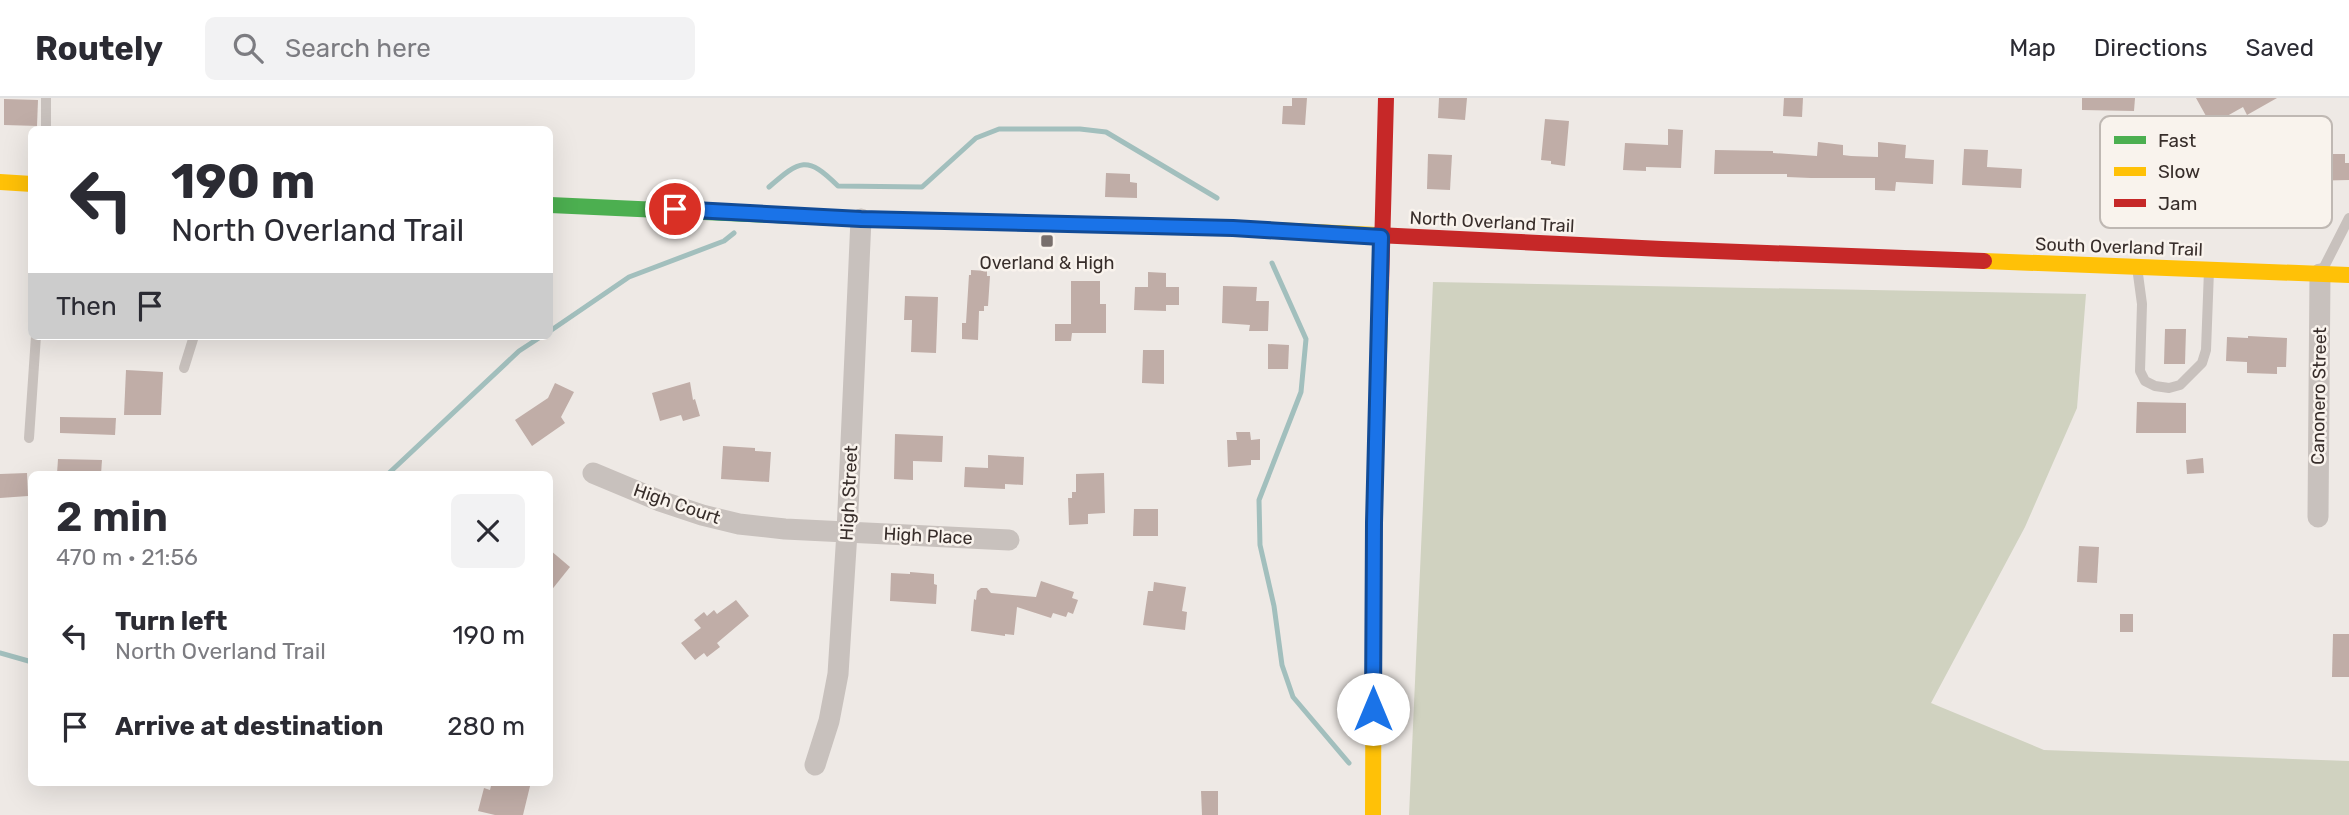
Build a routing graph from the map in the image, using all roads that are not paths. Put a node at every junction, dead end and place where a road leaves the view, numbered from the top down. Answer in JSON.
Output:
{"nodes":[{"id":1,"x":46,"y":98,"type":"edge"},
{"id":2,"x":1386,"y":98,"type":"edge"},
{"id":3,"x":46,"y":126,"type":"edge"},
{"id":4,"x":0,"y":182,"type":"edge"},
{"id":5,"x":28,"y":184,"type":"edge"},
{"id":6,"x":553,"y":205,"type":"edge"},
{"id":7,"x":2349,"y":218,"type":"edge"},
{"id":8,"x":861,"y":219,"type":"junction"},
{"id":9,"x":1381,"y":237,"type":"junction"},
{"id":10,"x":1888,"y":258,"type":"joint"},
{"id":11,"x":2137,"y":267,"type":"junction"},
{"id":12,"x":2209,"y":270,"type":"junction"},
{"id":13,"x":2320,"y":274,"type":"junction"},
{"id":14,"x":2349,"y":275,"type":"edge"},
{"id":15,"x":36,"y":340,"type":"edge"},
{"id":16,"x":193,"y":340,"type":"edge"},
{"id":17,"x":184,"y":368,"type":"dead end"},
{"id":18,"x":29,"y":438,"type":"dead end"},
{"id":19,"x":593,"y":473,"type":"dead end"},
{"id":20,"x":2318,"y":517,"type":"dead end"},
{"id":21,"x":847,"y":532,"type":"junction"},
{"id":22,"x":1009,"y":540,"type":"dead end"},
{"id":23,"x":815,"y":765,"type":"dead end"},
{"id":24,"x":1373,"y":815,"type":"edge"}],
"edges":[{"from":1,"to":3,"type":"lane"},
{"from":2,"to":9,"type":"main road"},
{"from":4,"to":5,"type":"main road"},
{"from":6,"to":8,"type":"main road","name":"North Overland Trail"},
{"from":7,"to":13,"type":"lane"},
{"from":8,"to":9,"type":"main road","name":"North Overland Trail"},
{"from":8,"to":21,"type":"street","name":"High Street"},
{"from":9,"to":10,"type":"main road","name":"North Overland Trail"},
{"from":9,"to":24,"type":"main road"},
{"from":10,"to":11,"type":"main road","name":"South Overland Trail"},
{"from":11,"to":12,"type":"main road","name":"South Overland Trail"},
{"from":11,"to":12,"type":"lane"},
{"from":12,"to":13,"type":"main road","name":"South Overland Trail"},
{"from":13,"to":14,"type":"main road","name":"South Overland Trail"},
{"from":13,"to":20,"type":"street","name":"Canonero Street"},
{"from":15,"to":18,"type":"lane"},
{"from":16,"to":17,"type":"lane"},
{"from":19,"to":21,"type":"street","name":"High Court"},
{"from":21,"to":22,"type":"street","name":"High Place"},
{"from":21,"to":23,"type":"street","name":"High Street"}]}
